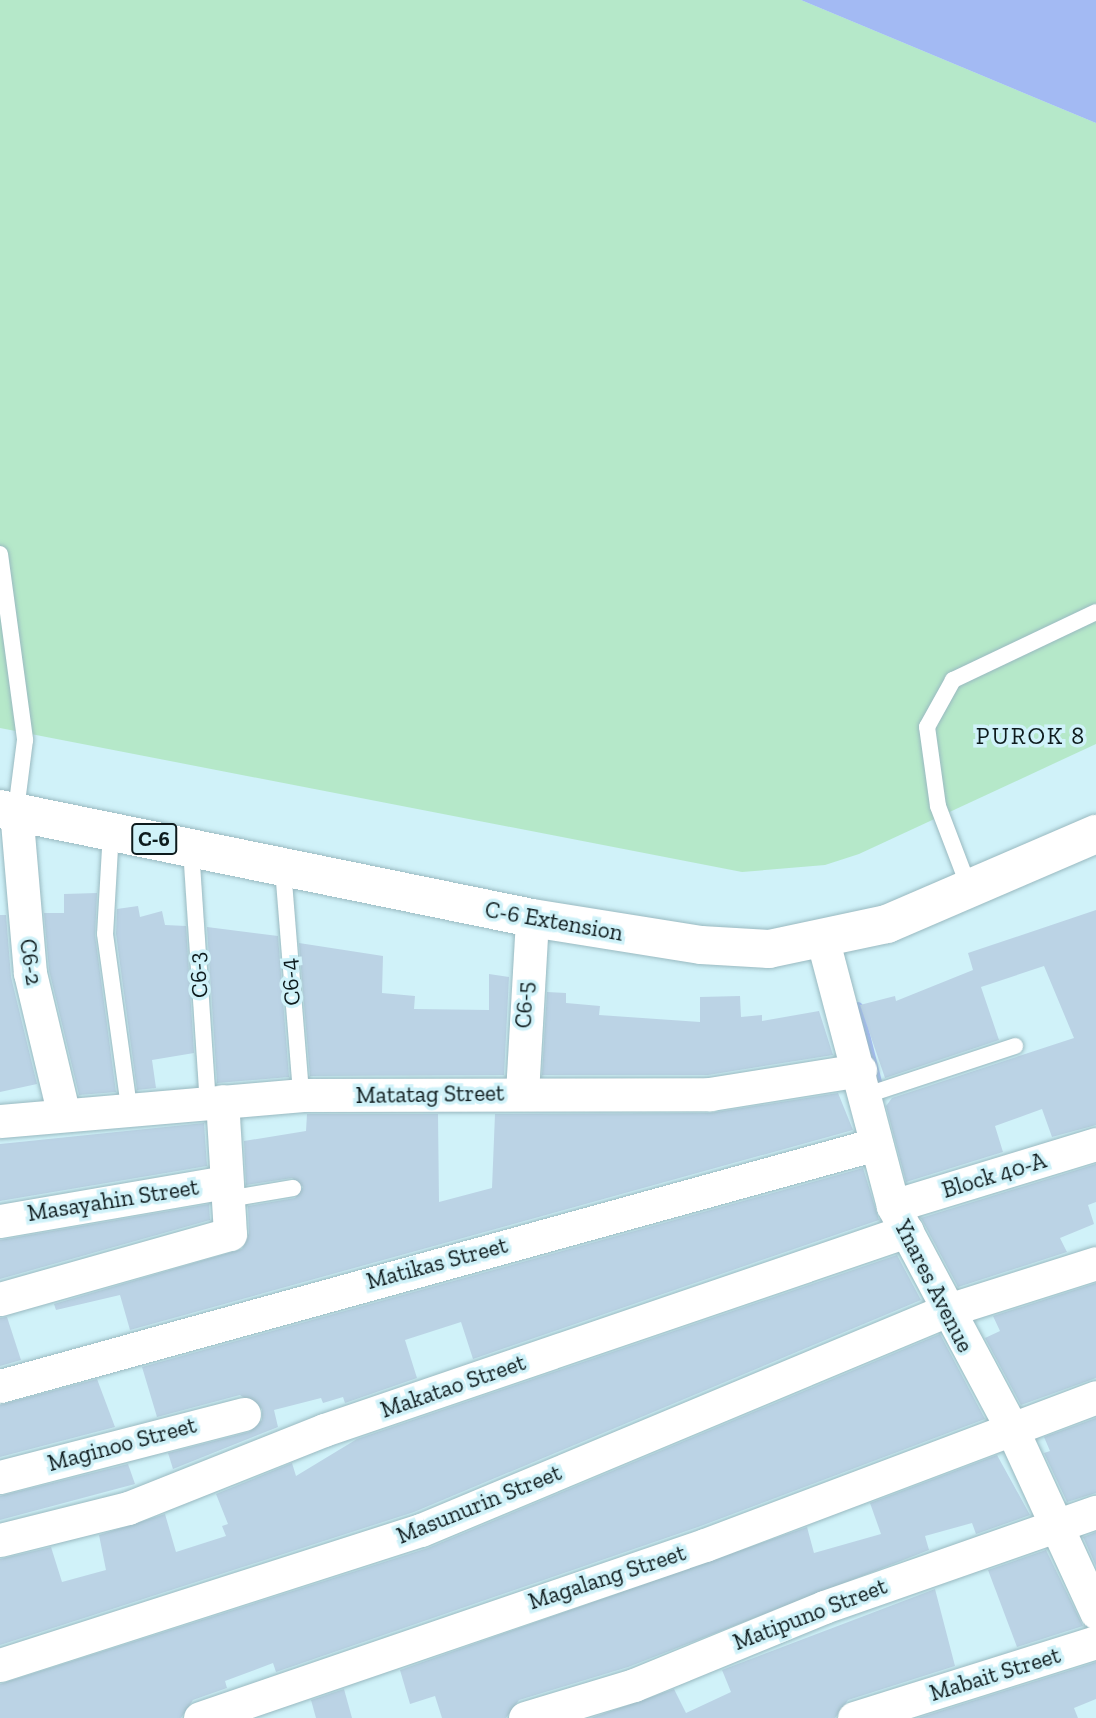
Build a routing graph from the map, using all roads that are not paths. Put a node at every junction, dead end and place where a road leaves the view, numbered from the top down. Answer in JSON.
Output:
{"nodes":[{"id":1,"x":0,"y":554,"type":"edge"},
{"id":2,"x":1096,"y":612,"type":"edge"},
{"id":3,"x":8,"y":810,"type":"edge"},
{"id":4,"x":112,"y":828,"type":"junction"},
{"id":5,"x":1096,"y":834,"type":"edge"},
{"id":6,"x":191,"y":849,"type":"junction"},
{"id":7,"x":295,"y":871,"type":"junction"},
{"id":8,"x":970,"y":890,"type":"junction"},
{"id":9,"x":532,"y":918,"type":"junction"},
{"id":10,"x":823,"y":942,"type":"junction"},
{"id":11,"x":1015,"y":1046,"type":"dead end"},
{"id":12,"x":863,"y":1083,"type":"junction"},
{"id":13,"x":522,"y":1093,"type":"junction"},
{"id":14,"x":301,"y":1095,"type":"junction"},
{"id":15,"x":215,"y":1102,"type":"junction"},
{"id":16,"x":129,"y":1107,"type":"junction"},
{"id":17,"x":63,"y":1112,"type":"junction"},
{"id":18,"x":0,"y":1121,"type":"edge"},
{"id":19,"x":876,"y":1144,"type":"junction"},
{"id":20,"x":1096,"y":1144,"type":"edge"},
{"id":21,"x":293,"y":1188,"type":"dead end"},
{"id":22,"x":227,"y":1191,"type":"junction"},
{"id":23,"x":900,"y":1219,"type":"junction"},
{"id":24,"x":0,"y":1221,"type":"edge"},
{"id":25,"x":1096,"y":1263,"type":"edge"},
{"id":26,"x":0,"y":1298,"type":"edge"},
{"id":27,"x":945,"y":1311,"type":"junction"},
{"id":28,"x":0,"y":1386,"type":"edge"},
{"id":29,"x":1096,"y":1397,"type":"edge"},
{"id":30,"x":244,"y":1414,"type":"dead end"},
{"id":31,"x":1010,"y":1427,"type":"junction"},
{"id":32,"x":0,"y":1477,"type":"edge"},
{"id":33,"x":1096,"y":1512,"type":"edge"},
{"id":34,"x":1056,"y":1527,"type":"junction"},
{"id":35,"x":0,"y":1540,"type":"edge"},
{"id":36,"x":1096,"y":1612,"type":"edge"},
{"id":37,"x":1096,"y":1642,"type":"edge"},
{"id":38,"x":0,"y":1665,"type":"edge"},
{"id":39,"x":200,"y":1718,"type":"edge"},
{"id":40,"x":525,"y":1718,"type":"edge"},
{"id":41,"x":854,"y":1718,"type":"edge"}],
"edges":[{"from":1,"to":3,"type":"lane"},
{"from":2,"to":8,"type":"lane"},
{"from":3,"to":4,"type":"main road","name":"C-6 Extension","number":"C-6"},
{"from":3,"to":17,"type":"street","name":"C6-2"},
{"from":4,"to":6,"type":"main road","name":"C-6 Extension","number":"C-6"},
{"from":4,"to":16,"type":"lane"},
{"from":5,"to":8,"type":"main road","name":"C-6 Extension"},
{"from":6,"to":7,"type":"main road","name":"C-6 Extension","number":"C-6"},
{"from":6,"to":15,"type":"lane","name":"C6-3"},
{"from":7,"to":9,"type":"main road","name":"C-6 Extension"},
{"from":7,"to":14,"type":"lane","name":"C6-4"},
{"from":8,"to":10,"type":"main road","name":"C-6 Extension"},
{"from":9,"to":10,"type":"main road","name":"C-6 Extension"},
{"from":9,"to":13,"type":"street","name":"C6-5"},
{"from":10,"to":12,"type":"street","name":"Ynares Avenue"},
{"from":11,"to":12,"type":"lane"},
{"from":12,"to":13,"type":"street","name":"Matatag Street"},
{"from":12,"to":19,"type":"street","name":"Ynares Avenue"},
{"from":13,"to":14,"type":"street","name":"Matatag Street"},
{"from":14,"to":15,"type":"street","name":"Matatag Street"},
{"from":15,"to":16,"type":"street","name":"Matatag Street"},
{"from":15,"to":22,"type":"street"},
{"from":16,"to":17,"type":"street","name":"Matatag Street"},
{"from":17,"to":18,"type":"street","name":"Matatag Street"},
{"from":19,"to":23,"type":"street","name":"Ynares Avenue"},
{"from":19,"to":28,"type":"street","name":"Matikas Street"},
{"from":20,"to":23,"type":"street","name":"Block 40-A"},
{"from":21,"to":22,"type":"lane"},
{"from":22,"to":24,"type":"street","name":"Masayahin Street"},
{"from":22,"to":26,"type":"street"},
{"from":23,"to":27,"type":"street","name":"Ynares Avenue"},
{"from":23,"to":35,"type":"street","name":"Makatao Street"},
{"from":25,"to":27,"type":"street"},
{"from":27,"to":31,"type":"street","name":"Ynares Avenue"},
{"from":27,"to":38,"type":"street","name":"Masunurin Street"},
{"from":29,"to":31,"type":"street"},
{"from":30,"to":32,"type":"street","name":"Maginoo Street"},
{"from":31,"to":34,"type":"street","name":"Ynares Avenue"},
{"from":31,"to":39,"type":"street","name":"Magalang Street"},
{"from":33,"to":34,"type":"street","name":"Matipuno Street"},
{"from":34,"to":36,"type":"street","name":"Ynares Avenue"},
{"from":34,"to":40,"type":"street","name":"Matipuno Street"},
{"from":37,"to":41,"type":"street","name":"Mabait Street"}]}
